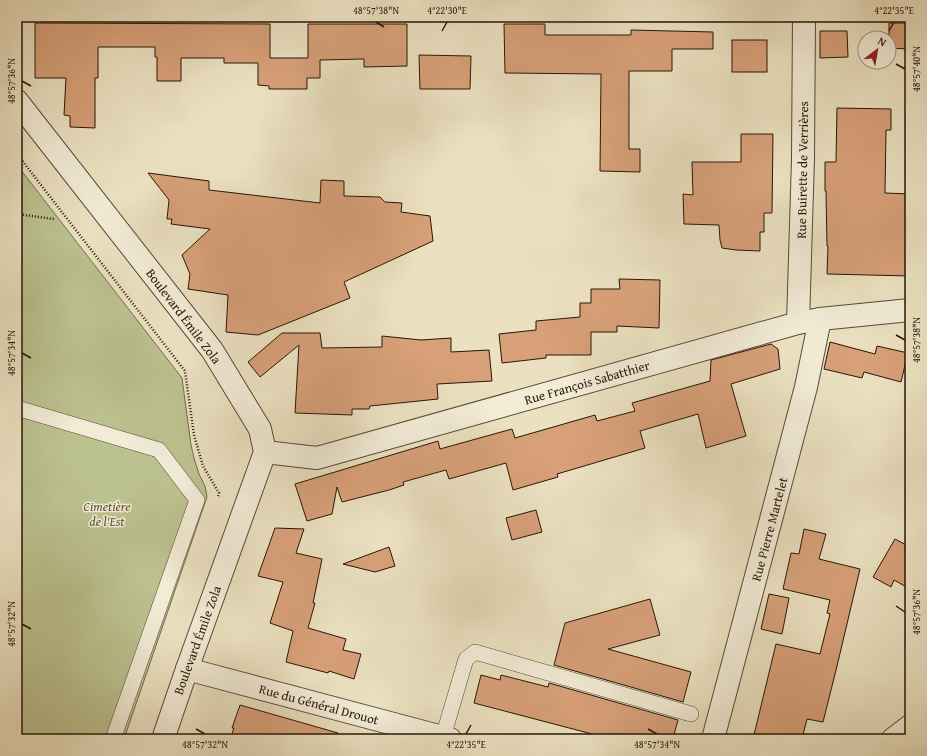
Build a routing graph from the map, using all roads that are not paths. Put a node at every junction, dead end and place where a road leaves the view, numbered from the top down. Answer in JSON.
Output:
{"nodes":[{"id":1,"x":804,"y":17,"type":"edge"},
{"id":2,"x":17,"y":101,"type":"edge"},
{"id":3,"x":910,"y":310,"type":"edge"},
{"id":4,"x":820,"y":319,"type":"junction"},
{"id":5,"x":798,"y":323,"type":"junction"},
{"id":6,"x":17,"y":408,"type":"edge"},
{"id":7,"x":265,"y":452,"type":"junction"},
{"id":8,"x":187,"y":669,"type":"junction"},
{"id":9,"x":691,"y":714,"type":"dead end"},
{"id":10,"x":910,"y":726,"type":"edge"},
{"id":11,"x":446,"y":738,"type":"edge"},
{"id":12,"x":114,"y":739,"type":"edge"},
{"id":13,"x":163,"y":739,"type":"edge"},
{"id":14,"x":713,"y":739,"type":"edge"},
{"id":15,"x":893,"y":739,"type":"edge"}],
"edges":[{"from":1,"to":5,"type":"street","name":"Rue Buirette de Verrières"},
{"from":2,"to":7,"type":"street","name":"Boulevard Émile Zola"},
{"from":3,"to":4,"type":"street","name":"Rue François Sabatthier"},
{"from":4,"to":5,"type":"street","name":"Rue François Sabatthier"},
{"from":4,"to":14,"type":"street","name":"Rue Pierre Martelet"},
{"from":5,"to":7,"type":"street","name":"Rue François Sabatthier"},
{"from":6,"to":12,"type":"lane"},
{"from":7,"to":8,"type":"street","name":"Boulevard Émile Zola"},
{"from":8,"to":11,"type":"street","name":"Rue du Général Drouot"},
{"from":8,"to":13,"type":"street","name":"Boulevard Émile Zola"},
{"from":9,"to":11,"type":"lane"},
{"from":10,"to":15,"type":"street"}]}
